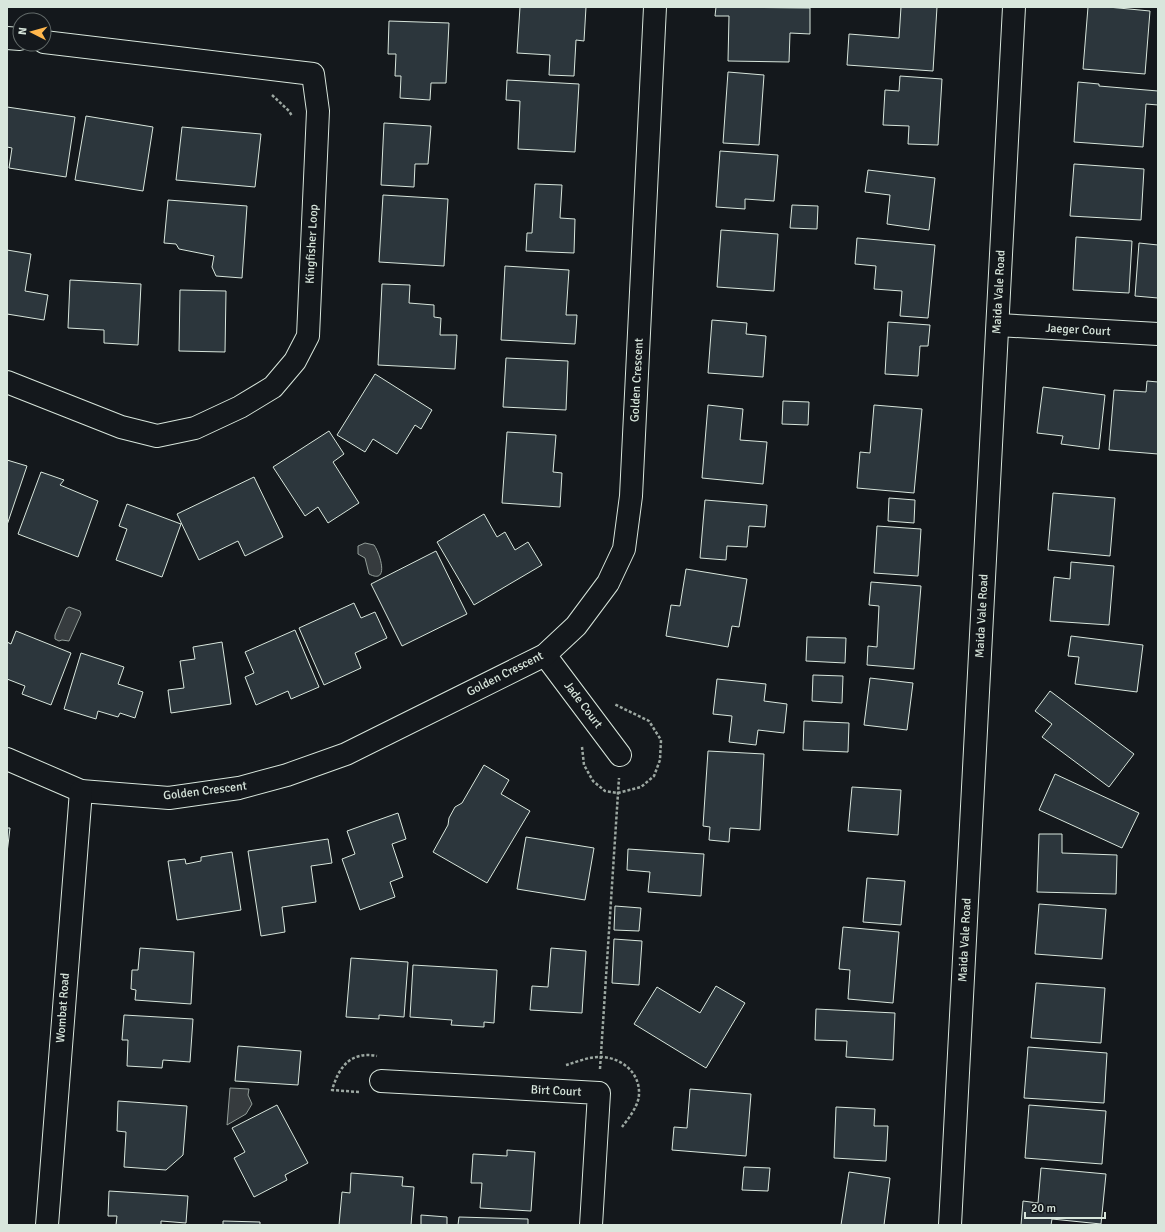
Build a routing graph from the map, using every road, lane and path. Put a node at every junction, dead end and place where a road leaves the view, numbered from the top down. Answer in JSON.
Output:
{"nodes":[{"id":1,"x":655,"y":7,"type":"edge"},
{"id":2,"x":1014,"y":7,"type":"edge"},
{"id":3,"x":52,"y":43,"type":"edge"},
{"id":4,"x":268,"y":92,"type":"dead end"},
{"id":5,"x":293,"y":118,"type":"dead end"},
{"id":6,"x":998,"y":325,"type":"junction"},
{"id":7,"x":1158,"y":334,"type":"edge"},
{"id":8,"x":7,"y":382,"type":"edge"},
{"id":9,"x":545,"y":655,"type":"junction"},
{"id":10,"x":612,"y":703,"type":"dead end"},
{"id":11,"x":582,"y":744,"type":"dead end"},
{"id":12,"x":620,"y":755,"type":"joint"},
{"id":13,"x":7,"y":759,"type":"edge"},
{"id":14,"x":80,"y":791,"type":"junction"},
{"id":15,"x":618,"y":793,"type":"junction"},
{"id":16,"x":380,"y":1081,"type":"dead end"},
{"id":17,"x":599,"y":1093,"type":"junction"},
{"id":18,"x":47,"y":1225,"type":"edge"},
{"id":19,"x":591,"y":1225,"type":"edge"},
{"id":20,"x":950,"y":1225,"type":"edge"}],
"edges":[{"from":1,"to":9,"type":"street","name":"Golden Crescent"},
{"from":2,"to":6,"type":"street","name":"Maida Vale Road"},
{"from":3,"to":8,"type":"street","name":"Kingfisher Loop"},
{"from":4,"to":5,"type":"path"},
{"from":6,"to":7,"type":"street","name":"Jaeger Court"},
{"from":6,"to":20,"type":"street","name":"Maida Vale Road"},
{"from":9,"to":12,"type":"street","name":"Jade Court"},
{"from":9,"to":14,"type":"street","name":"Golden Crescent"},
{"from":10,"to":15,"type":"path"},
{"from":11,"to":15,"type":"path"},
{"from":12,"to":15,"type":"path"},
{"from":13,"to":14,"type":"street","name":"Golden Crescent"},
{"from":14,"to":18,"type":"street","name":"Wombat Road"},
{"from":15,"to":17,"type":"path"},
{"from":16,"to":17,"type":"street","name":"Birt Court"},
{"from":17,"to":19,"type":"street","name":"Birt Court"}]}
